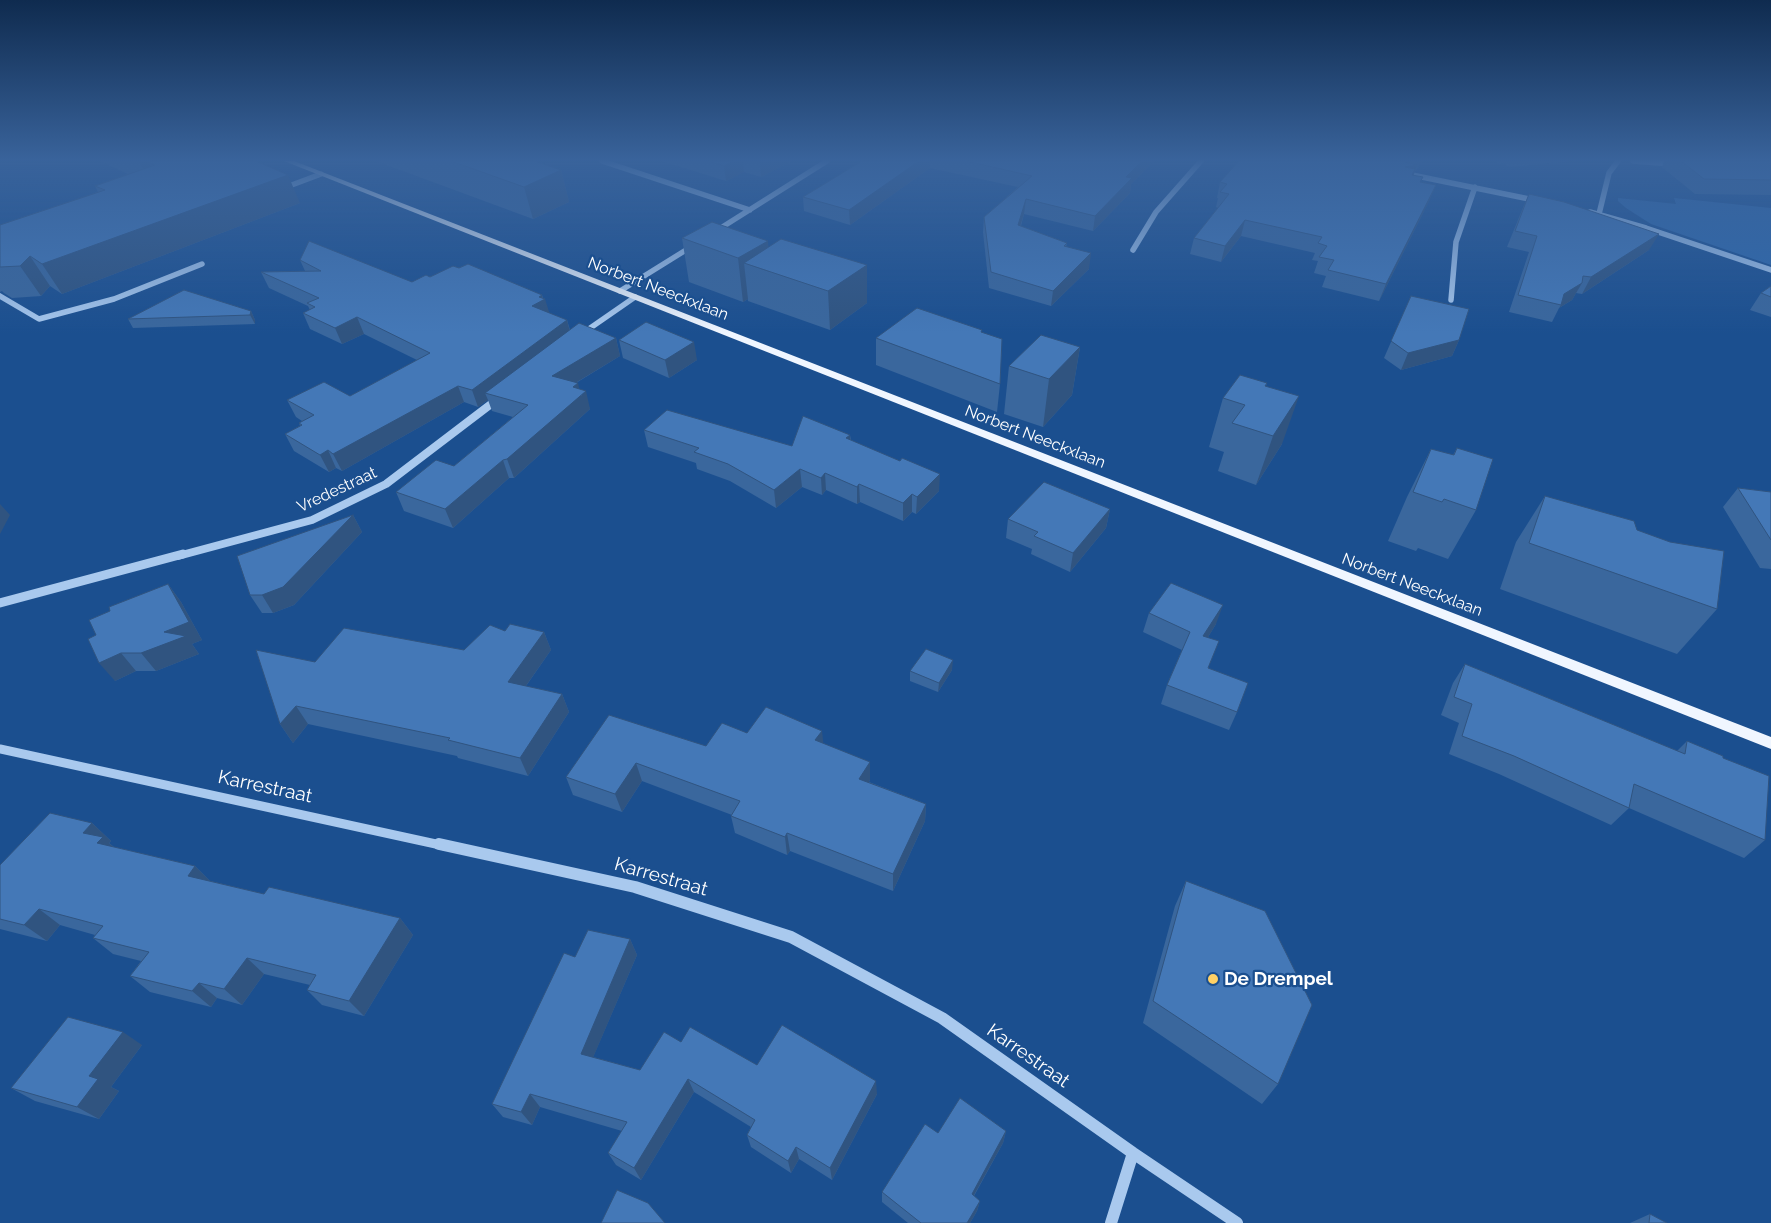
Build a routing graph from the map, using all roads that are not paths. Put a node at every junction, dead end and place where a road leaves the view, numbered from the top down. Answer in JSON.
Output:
{"nodes":[{"id":1,"x":434,"y":218,"type":"edge"},
{"id":2,"x":737,"y":218,"type":"edge"},
{"id":3,"x":1152,"y":218,"type":"edge"},
{"id":4,"x":1464,"y":218,"type":"edge"},
{"id":5,"x":1611,"y":218,"type":"edge"},
{"id":6,"x":709,"y":236,"type":"edge"},
{"id":7,"x":701,"y":241,"type":"edge"},
{"id":8,"x":1133,"y":250,"type":"dead end"},
{"id":9,"x":202,"y":264,"type":"dead end"},
{"id":10,"x":1771,"y":270,"type":"edge"},
{"id":11,"x":620,"y":291,"type":"junction"},
{"id":12,"x":0,"y":296,"type":"edge"},
{"id":13,"x":636,"y":297,"type":"junction"},
{"id":14,"x":1451,"y":300,"type":"dead end"},
{"id":15,"x":577,"y":338,"type":"edge"},
{"id":16,"x":504,"y":394,"type":"edge"},
{"id":17,"x":0,"y":603,"type":"edge"},
{"id":18,"x":1771,"y":743,"type":"edge"},
{"id":19,"x":0,"y":749,"type":"edge"},
{"id":20,"x":1133,"y":1153,"type":"junction"},
{"id":21,"x":1112,"y":1223,"type":"edge"},
{"id":22,"x":1238,"y":1223,"type":"edge"}],
"edges":[{"from":1,"to":11,"type":"main road","name":"Norbert Neeckxlaan"},
{"from":2,"to":6,"type":"street"},
{"from":3,"to":8,"type":"street"},
{"from":4,"to":14,"type":"street"},
{"from":5,"to":10,"type":"street"},
{"from":7,"to":11,"type":"street"},
{"from":9,"to":12,"type":"street"},
{"from":11,"to":13,"type":"main road","name":"Norbert Neeckxlaan"},
{"from":13,"to":15,"type":"street"},
{"from":13,"to":18,"type":"main road","name":"Norbert Neeckxlaan"},
{"from":16,"to":17,"type":"street","name":"Vredestraat"},
{"from":19,"to":20,"type":"street","name":"Karrestraat"},
{"from":20,"to":21,"type":"street"},
{"from":20,"to":22,"type":"street","name":"Karrestraat"}]}
